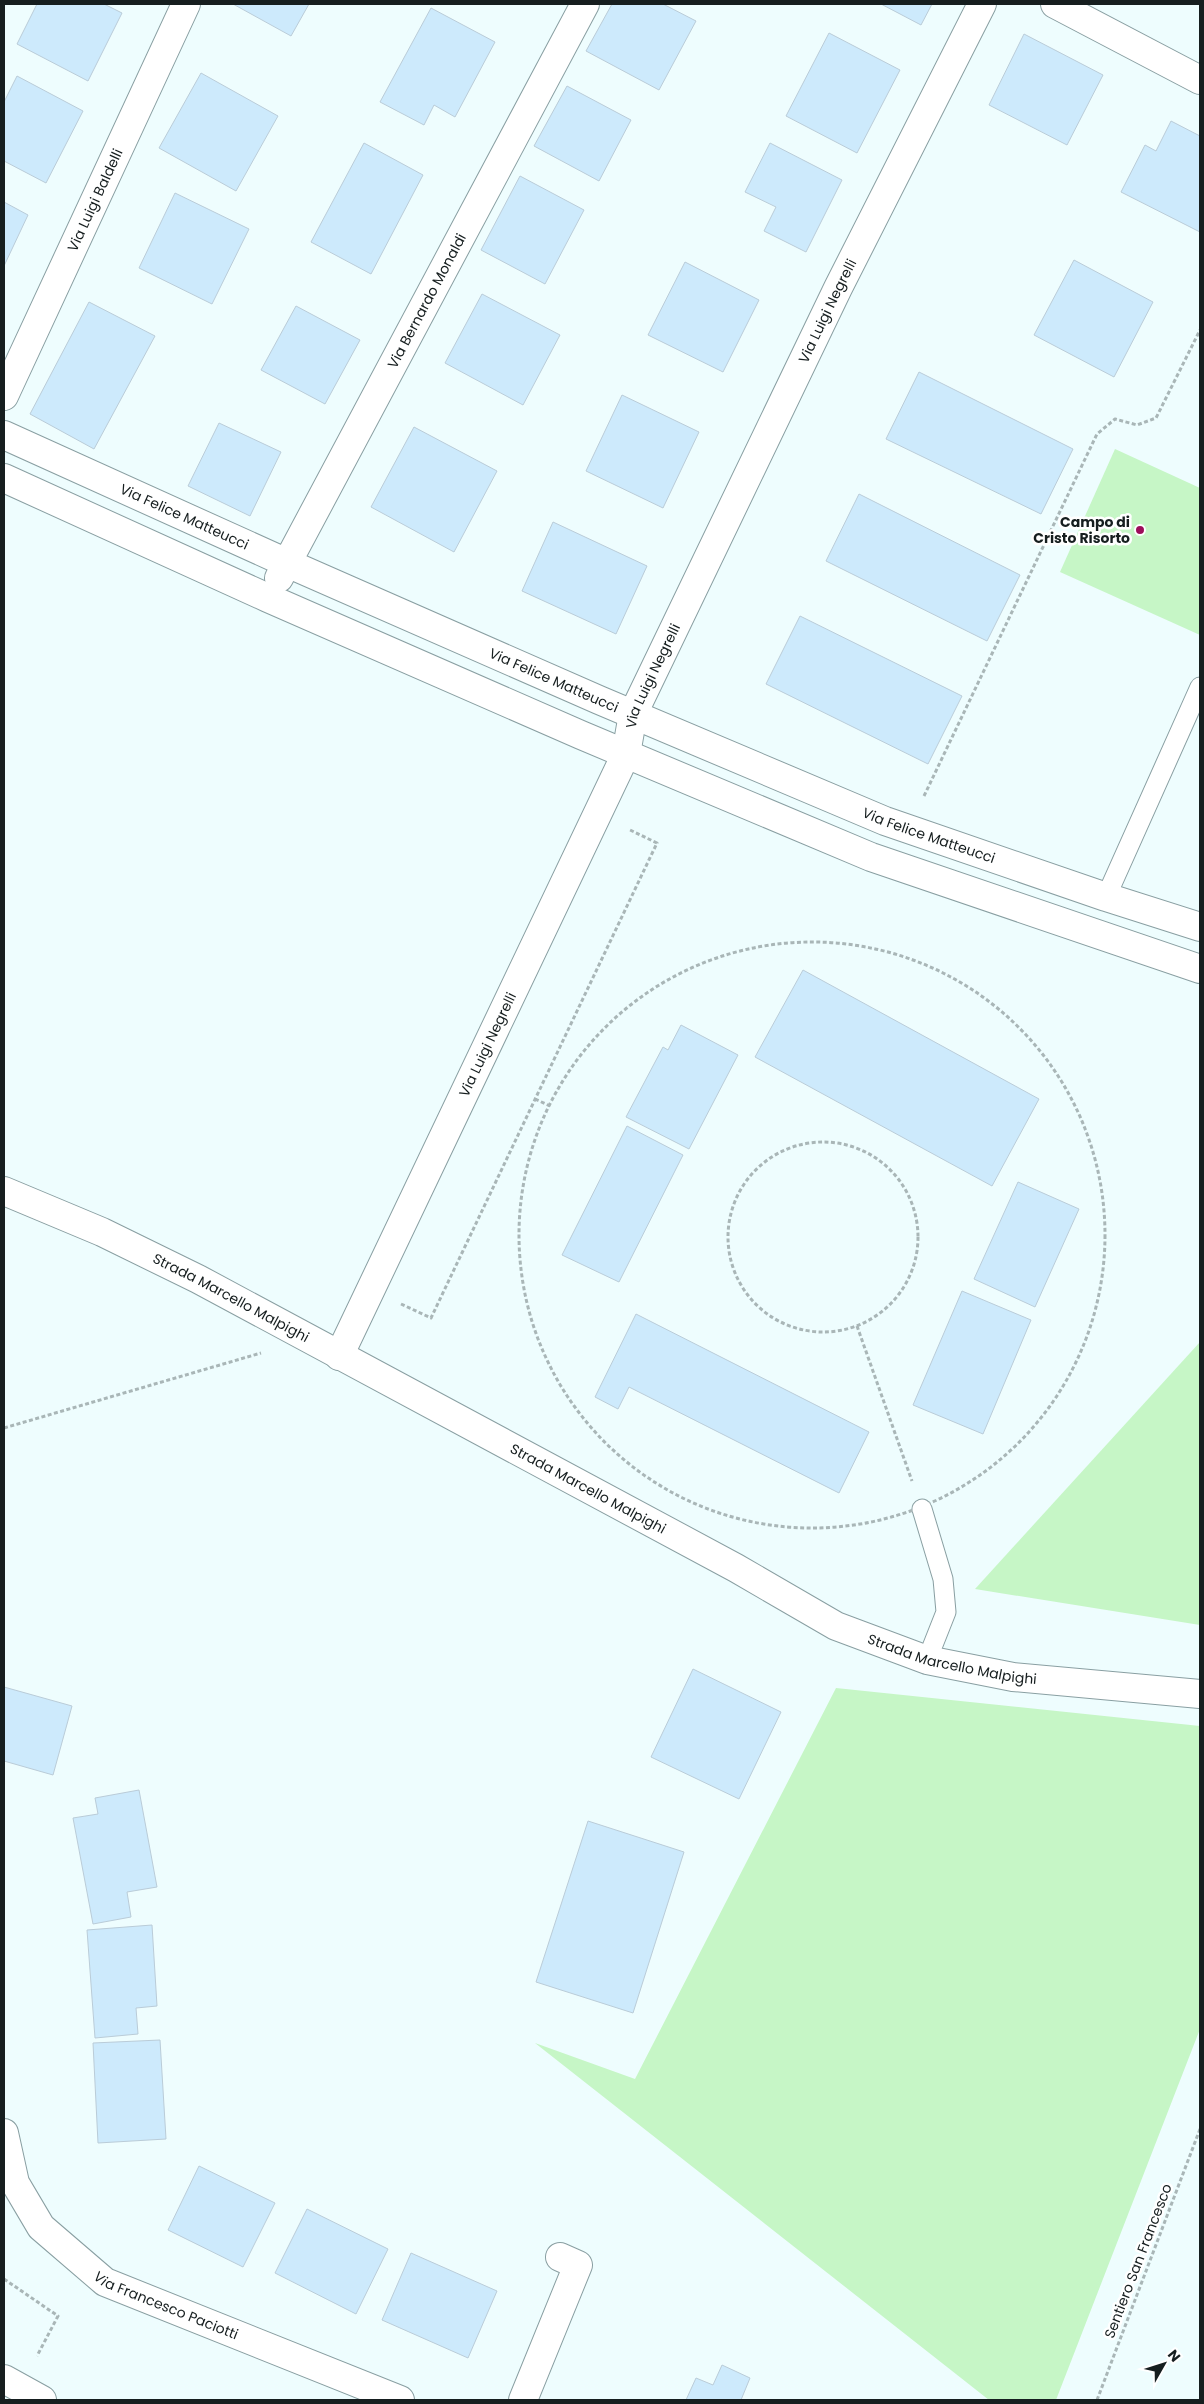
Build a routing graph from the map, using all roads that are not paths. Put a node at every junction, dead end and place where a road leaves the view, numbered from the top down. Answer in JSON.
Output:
{"nodes":[{"id":1,"x":186,"y":4,"type":"edge"},
{"id":2,"x":584,"y":4,"type":"edge"},
{"id":3,"x":982,"y":4,"type":"edge"},
{"id":4,"x":1054,"y":4,"type":"edge"},
{"id":5,"x":1200,"y":80,"type":"edge"},
{"id":6,"x":4,"y":396,"type":"edge"},
{"id":7,"x":4,"y":435,"type":"edge"},
{"id":8,"x":4,"y":478,"type":"edge"},
{"id":9,"x":287,"y":563,"type":"junction"},
{"id":10,"x":268,"y":598,"type":"junction"},
{"id":11,"x":1200,"y":687,"type":"edge"},
{"id":12,"x":633,"y":714,"type":"junction"},
{"id":13,"x":626,"y":754,"type":"junction"},
{"id":14,"x":1106,"y":897,"type":"junction"},
{"id":15,"x":1200,"y":927,"type":"edge"},
{"id":16,"x":1200,"y":969,"type":"edge"},
{"id":17,"x":4,"y":1191,"type":"edge"},
{"id":18,"x":339,"y":1356,"type":"junction"},
{"id":19,"x":921,"y":1504,"type":"road end"},
{"id":20,"x":927,"y":1660,"type":"junction"},
{"id":21,"x":1200,"y":1694,"type":"edge"},
{"id":22,"x":4,"y":2133,"type":"edge"},
{"id":23,"x":560,"y":2257,"type":"dead end"},
{"id":24,"x":400,"y":2400,"type":"edge"},
{"id":25,"x":523,"y":2400,"type":"edge"}],
"edges":[{"from":1,"to":6,"type":"street","name":"Via Luigi Baldelli"},
{"from":2,"to":9,"type":"street","name":"Via Bernardo Monaldi"},
{"from":3,"to":12,"type":"street","name":"Via Luigi Negrelli"},
{"from":4,"to":5,"type":"street"},
{"from":7,"to":9,"type":"street","name":"Via Felice Matteucci"},
{"from":8,"to":10,"type":"street"},
{"from":9,"to":10,"type":"street","name":"Via Bernardo Monaldi"},
{"from":9,"to":12,"type":"street","name":"Via Felice Matteucci"},
{"from":10,"to":13,"type":"street"},
{"from":11,"to":14,"type":"lane"},
{"from":12,"to":13,"type":"street","name":"Via Luigi Negrelli"},
{"from":12,"to":14,"type":"street","name":"Via Felice Matteucci"},
{"from":13,"to":16,"type":"street"},
{"from":13,"to":18,"type":"street","name":"Via Luigi Negrelli"},
{"from":14,"to":15,"type":"street","name":"Via Felice Matteucci"},
{"from":17,"to":18,"type":"street","name":"Strada Marcello Malpighi"},
{"from":18,"to":20,"type":"street","name":"Strada Marcello Malpighi"},
{"from":19,"to":20,"type":"lane"},
{"from":20,"to":21,"type":"street","name":"Strada Marcello Malpighi"},
{"from":22,"to":24,"type":"street","name":"Via Francesco Paciotti"},
{"from":23,"to":25,"type":"street"}]}
